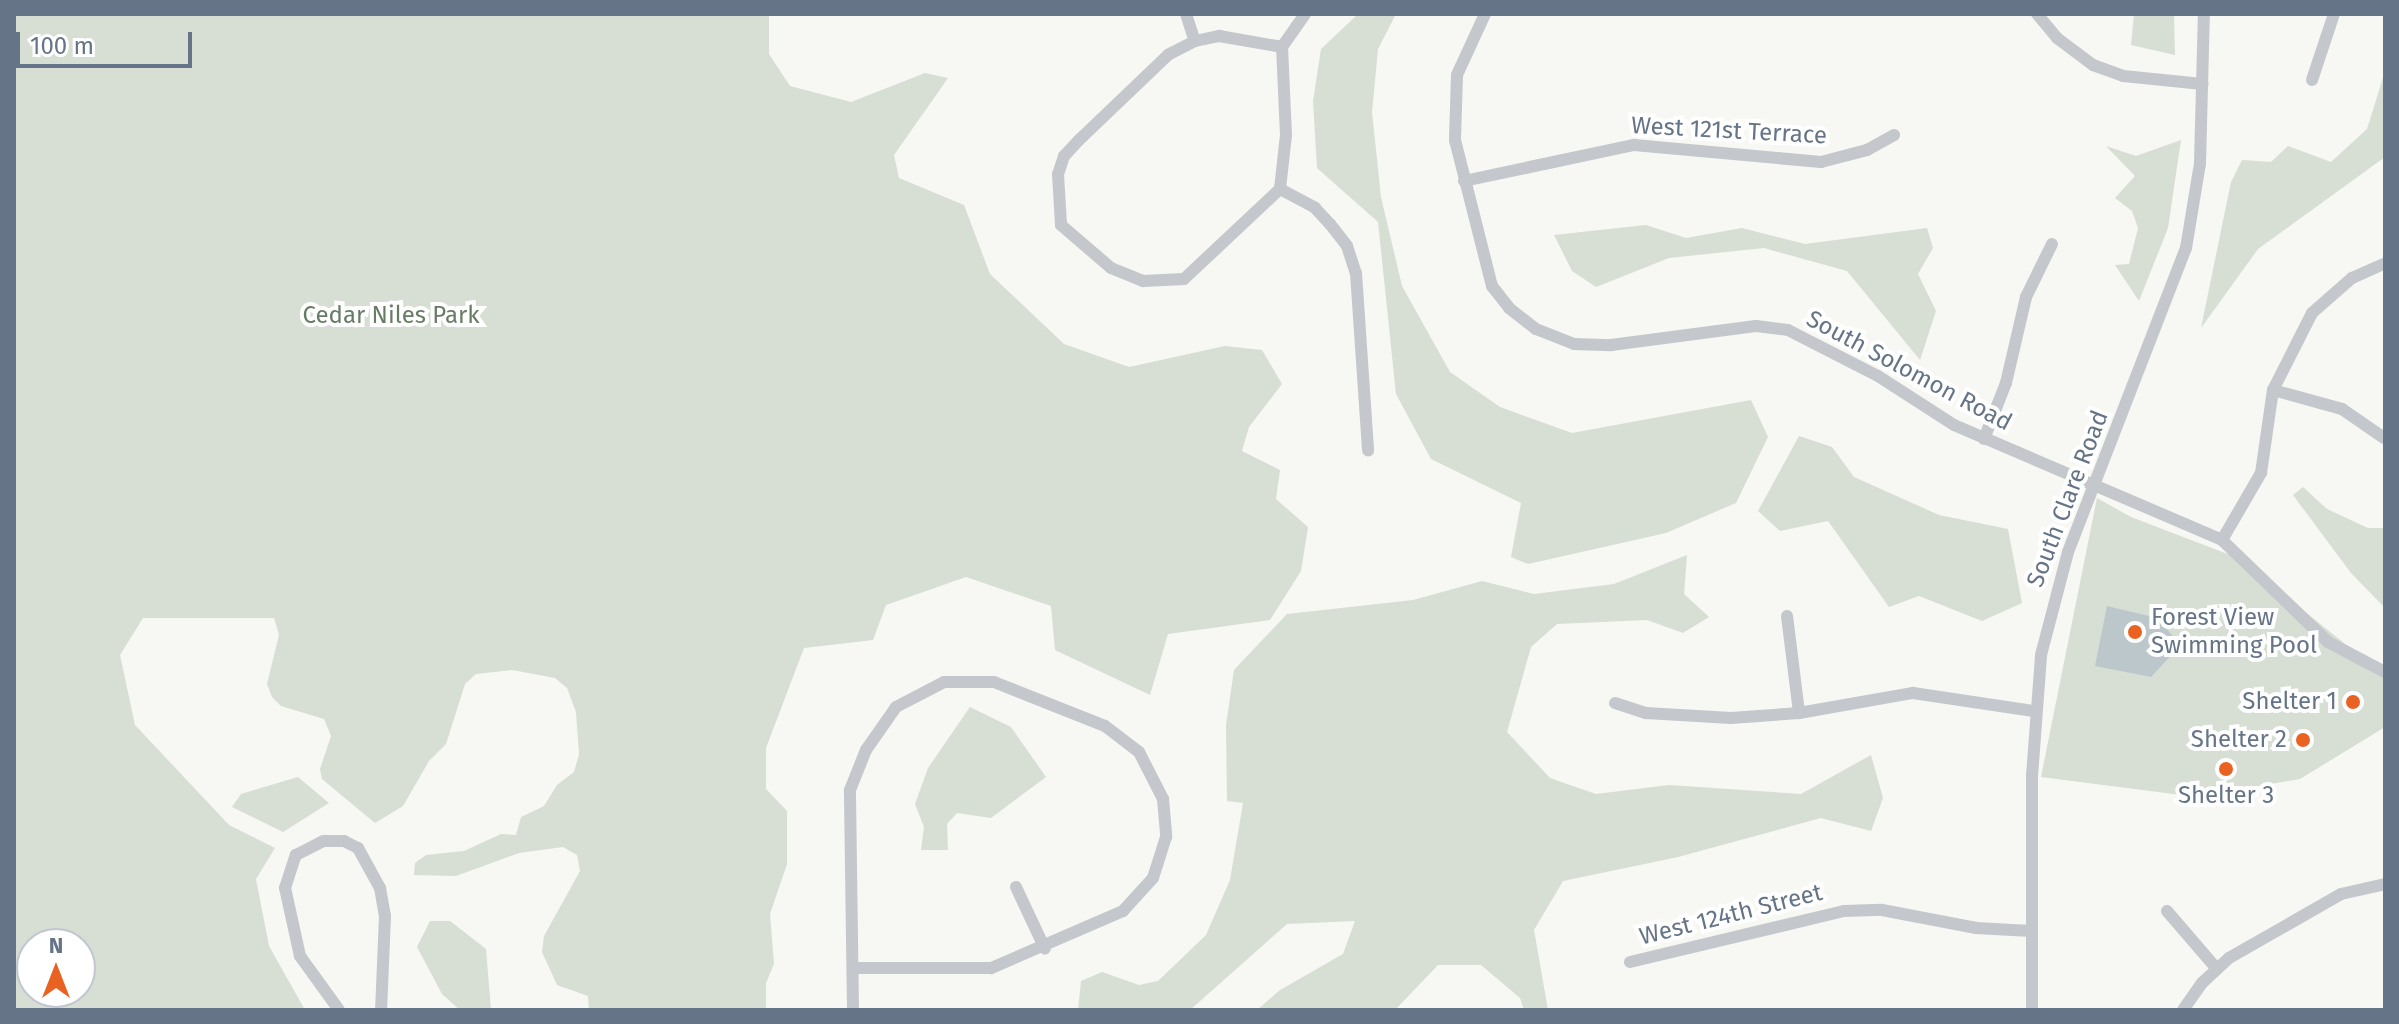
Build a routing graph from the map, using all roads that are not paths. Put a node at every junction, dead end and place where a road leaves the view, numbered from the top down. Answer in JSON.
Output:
{"nodes":[{"id":1,"x":1186,"y":14,"type":"edge"},
{"id":2,"x":1305,"y":14,"type":"edge"},
{"id":3,"x":2204,"y":14,"type":"edge"},
{"id":4,"x":2334,"y":14,"type":"edge"},
{"id":5,"x":1483,"y":15,"type":"edge"},
{"id":6,"x":2042,"y":16,"type":"edge"},
{"id":7,"x":1195,"y":41,"type":"junction"},
{"id":8,"x":1282,"y":47,"type":"junction"},
{"id":9,"x":2312,"y":80,"type":"dead end"},
{"id":10,"x":2203,"y":84,"type":"junction"},
{"id":11,"x":1894,"y":135,"type":"dead end"},
{"id":12,"x":1464,"y":181,"type":"junction"},
{"id":13,"x":1280,"y":189,"type":"junction"},
{"id":14,"x":2052,"y":244,"type":"dead end"},
{"id":15,"x":2385,"y":263,"type":"edge"},
{"id":16,"x":2273,"y":390,"type":"junction"},
{"id":17,"x":2384,"y":438,"type":"edge"},
{"id":18,"x":1984,"y":439,"type":"junction"},
{"id":19,"x":1368,"y":451,"type":"dead end"},
{"id":20,"x":2094,"y":486,"type":"junction"},
{"id":21,"x":2222,"y":540,"type":"junction"},
{"id":22,"x":1787,"y":616,"type":"dead end"},
{"id":23,"x":2385,"y":672,"type":"edge"},
{"id":24,"x":1615,"y":703,"type":"dead end"},
{"id":25,"x":2034,"y":711,"type":"junction"},
{"id":26,"x":1799,"y":713,"type":"junction"},
{"id":27,"x":2385,"y":884,"type":"edge"},
{"id":28,"x":1016,"y":887,"type":"dead end"},
{"id":29,"x":2167,"y":911,"type":"dead end"},
{"id":30,"x":2031,"y":931,"type":"junction"},
{"id":31,"x":1045,"y":949,"type":"junction"},
{"id":32,"x":1630,"y":962,"type":"dead end"},
{"id":33,"x":854,"y":968,"type":"junction"},
{"id":34,"x":2216,"y":968,"type":"junction"},
{"id":35,"x":339,"y":1010,"type":"edge"},
{"id":36,"x":381,"y":1010,"type":"edge"},
{"id":37,"x":853,"y":1010,"type":"edge"},
{"id":38,"x":2032,"y":1010,"type":"edge"},
{"id":39,"x":2183,"y":1010,"type":"edge"}],
"edges":[{"from":1,"to":7,"type":"street"},
{"from":2,"to":8,"type":"street"},
{"from":3,"to":10,"type":"street","name":"South Clare Road"},
{"from":4,"to":9,"type":"street"},
{"from":5,"to":12,"type":"street","name":"South Solomon Road"},
{"from":6,"to":10,"type":"street"},
{"from":7,"to":8,"type":"street"},
{"from":7,"to":13,"type":"street"},
{"from":8,"to":13,"type":"street"},
{"from":10,"to":20,"type":"street","name":"South Clare Road"},
{"from":11,"to":12,"type":"street","name":"West 121st Terrace"},
{"from":12,"to":18,"type":"street","name":"South Solomon Road"},
{"from":13,"to":19,"type":"street"},
{"from":14,"to":18,"type":"street"},
{"from":15,"to":16,"type":"street"},
{"from":16,"to":17,"type":"street"},
{"from":16,"to":21,"type":"street"},
{"from":18,"to":20,"type":"street","name":"South Solomon Road"},
{"from":20,"to":21,"type":"street","name":"South Solomon Road"},
{"from":20,"to":25,"type":"street","name":"South Clare Road"},
{"from":21,"to":23,"type":"street","name":"South Solomon Road"},
{"from":22,"to":26,"type":"street"},
{"from":24,"to":26,"type":"street"},
{"from":25,"to":26,"type":"street"},
{"from":25,"to":30,"type":"street","name":"South Clare Road"},
{"from":27,"to":34,"type":"street"},
{"from":28,"to":31,"type":"street"},
{"from":29,"to":34,"type":"street"},
{"from":30,"to":32,"type":"street","name":"West 124th Street"},
{"from":30,"to":38,"type":"street","name":"South Clare Road"},
{"from":31,"to":33,"type":"street"},
{"from":31,"to":33,"type":"street"},
{"from":33,"to":37,"type":"street"},
{"from":34,"to":39,"type":"street"},
{"from":35,"to":36,"type":"street"}]}
